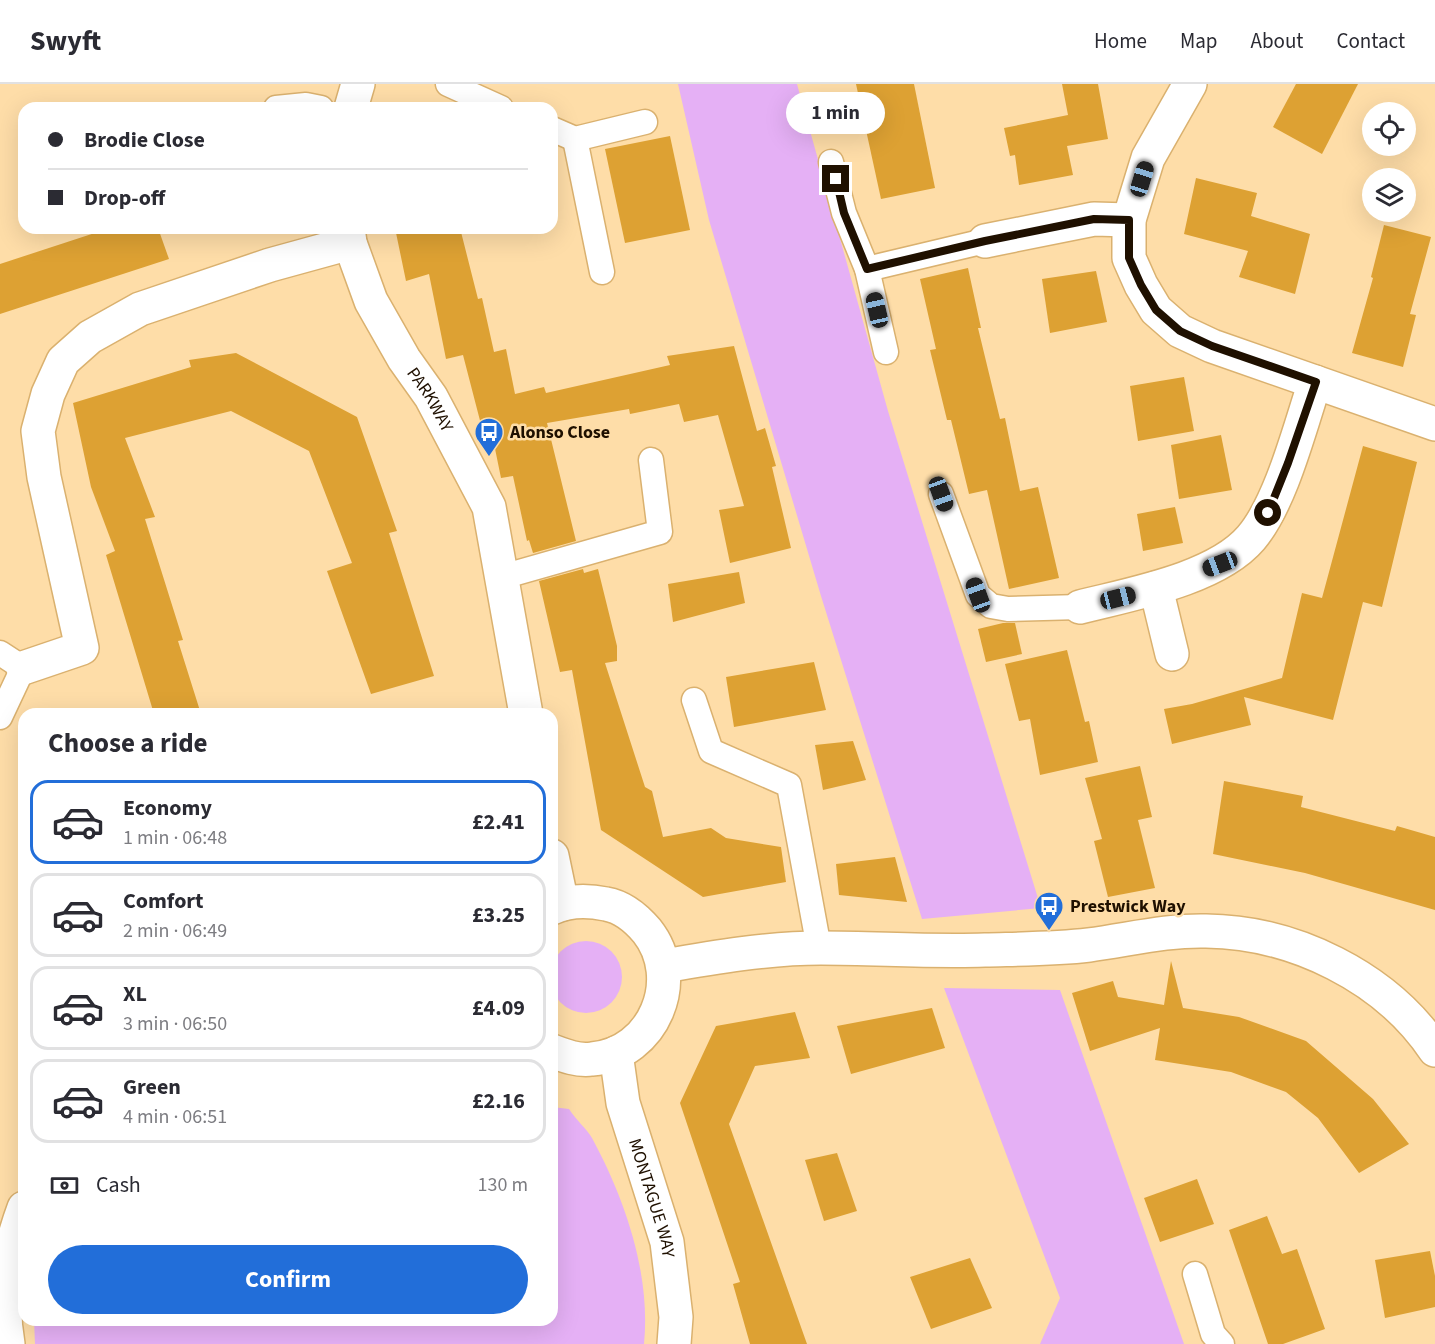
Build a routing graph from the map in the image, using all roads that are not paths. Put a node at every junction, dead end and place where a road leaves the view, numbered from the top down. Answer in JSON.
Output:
{"nodes":[{"id":1,"x":358,"y":84,"type":"edge"},
{"id":2,"x":448,"y":84,"type":"edge"},
{"id":3,"x":1190,"y":84,"type":"edge"},
{"id":4,"x":353,"y":102,"type":"edge"},
{"id":5,"x":488,"y":102,"type":"edge"},
{"id":6,"x":645,"y":122,"type":"dead end"},
{"id":7,"x":558,"y":131,"type":"edge"},
{"id":8,"x":575,"y":138,"type":"junction"},
{"id":9,"x":831,"y":162,"type":"dead end"},
{"id":10,"x":1129,"y":220,"type":"junction"},
{"id":11,"x":349,"y":235,"type":"edge"},
{"id":12,"x":985,"y":241,"type":"joint"},
{"id":13,"x":867,"y":269,"type":"junction"},
{"id":14,"x":602,"y":273,"type":"dead end"},
{"id":15,"x":886,"y":352,"type":"dead end"},
{"id":16,"x":1316,"y":382,"type":"junction"},
{"id":17,"x":1435,"y":424,"type":"edge"},
{"id":18,"x":651,"y":460,"type":"dead end"},
{"id":19,"x":941,"y":494,"type":"dead end"},
{"id":20,"x":502,"y":577,"type":"junction"},
{"id":21,"x":1156,"y":588,"type":"junction"},
{"id":22,"x":1080,"y":607,"type":"joint"},
{"id":23,"x":1172,"y":654,"type":"dead end"},
{"id":24,"x":12,"y":661,"type":"edge"},
{"id":25,"x":694,"y":700,"type":"dead end"},
{"id":26,"x":525,"y":708,"type":"edge"},
{"id":27,"x":0,"y":717,"type":"edge"},
{"id":28,"x":558,"y":906,"type":"edge"},
{"id":29,"x":819,"y":948,"type":"junction"},
{"id":30,"x":664,"y":966,"type":"junction"},
{"id":31,"x":1435,"y":1050,"type":"edge"},
{"id":32,"x":616,"y":1053,"type":"junction"},
{"id":33,"x":558,"y":1054,"type":"edge"},
{"id":34,"x":18,"y":1223,"type":"edge"},
{"id":35,"x":1195,"y":1274,"type":"dead end"},
{"id":36,"x":8,"y":1344,"type":"edge"},
{"id":37,"x":674,"y":1344,"type":"edge"},
{"id":38,"x":1222,"y":1344,"type":"edge"}],
"edges":[{"from":1,"to":4,"type":"street"},
{"from":2,"to":5,"type":"lane"},
{"from":3,"to":10,"type":"street"},
{"from":6,"to":8,"type":"lane"},
{"from":7,"to":8,"type":"lane"},
{"from":8,"to":14,"type":"lane"},
{"from":9,"to":13,"type":"lane"},
{"from":10,"to":12,"type":"street"},
{"from":10,"to":16,"type":"street"},
{"from":11,"to":20,"type":"street","name":"PARKWAY"},
{"from":11,"to":24,"type":"street"},
{"from":12,"to":13,"type":"lane"},
{"from":13,"to":15,"type":"lane"},
{"from":16,"to":17,"type":"street"},
{"from":16,"to":21,"type":"street"},
{"from":18,"to":20,"type":"lane"},
{"from":19,"to":22,"type":"lane"},
{"from":20,"to":26,"type":"street","name":"PARKWAY"},
{"from":21,"to":22,"type":"street"},
{"from":21,"to":23,"type":"street"},
{"from":24,"to":27,"type":"lane"},
{"from":25,"to":29,"type":"lane"},
{"from":28,"to":30,"type":"street"},
{"from":29,"to":30,"type":"street"},
{"from":29,"to":31,"type":"street"},
{"from":30,"to":32,"type":"street"},
{"from":32,"to":33,"type":"street"},
{"from":32,"to":37,"type":"street","name":"MONTAGUE WAY"},
{"from":34,"to":36,"type":"street"},
{"from":35,"to":38,"type":"lane"}]}
